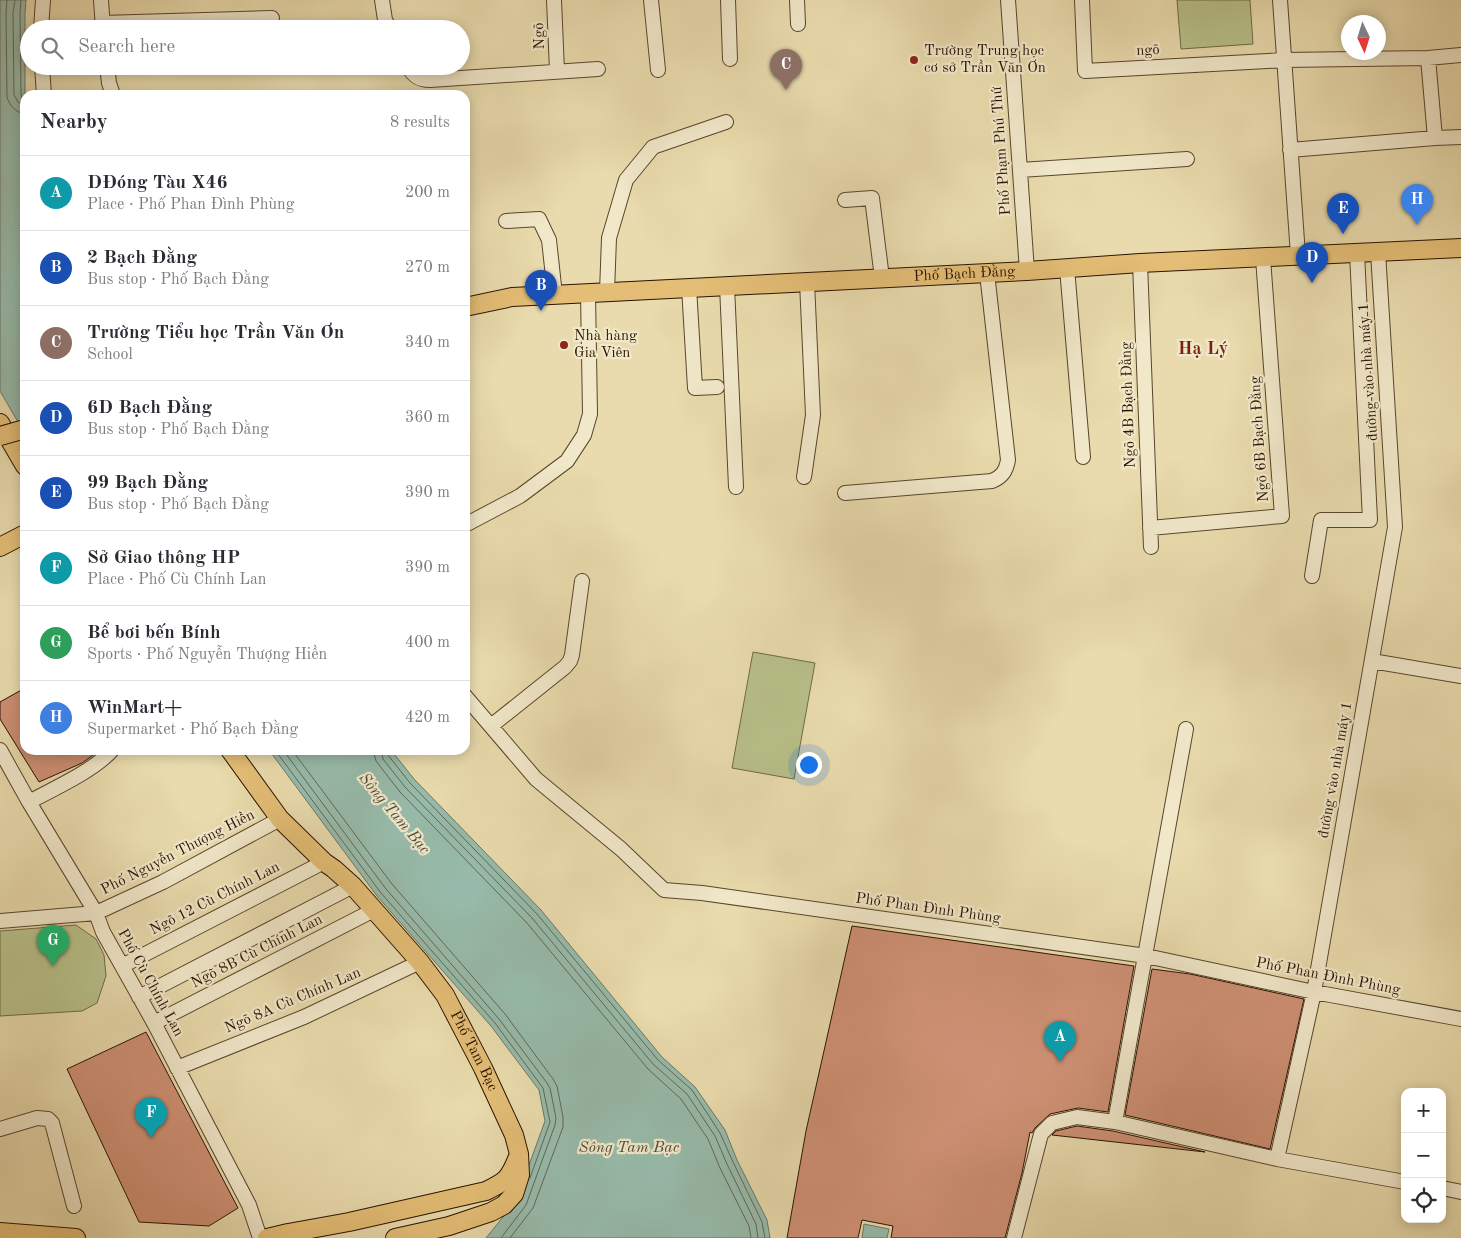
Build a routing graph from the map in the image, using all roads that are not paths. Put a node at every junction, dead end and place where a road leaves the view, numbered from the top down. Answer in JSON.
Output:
{"nodes":[{"id":1,"x":43,"y":0,"type":"edge"},
{"id":2,"x":101,"y":0,"type":"edge"},
{"id":3,"x":382,"y":0,"type":"edge"},
{"id":4,"x":554,"y":0,"type":"edge"},
{"id":5,"x":651,"y":0,"type":"edge"},
{"id":6,"x":728,"y":0,"type":"edge"},
{"id":7,"x":797,"y":0,"type":"edge"},
{"id":8,"x":1008,"y":0,"type":"edge"},
{"id":9,"x":1082,"y":0,"type":"edge"},
{"id":10,"x":1280,"y":0,"type":"edge"},
{"id":11,"x":272,"y":18,"type":"dead end"},
{"id":12,"x":42,"y":20,"type":"edge"},
{"id":13,"x":102,"y":20,"type":"edge"},
{"id":14,"x":230,"y":20,"type":"edge"},
{"id":15,"x":386,"y":20,"type":"edge"},
{"id":16,"x":798,"y":24,"type":"dead end"},
{"id":17,"x":1461,"y":55,"type":"edge"},
{"id":18,"x":1428,"y":58,"type":"junction"},
{"id":19,"x":730,"y":60,"type":"dead end"},
{"id":20,"x":1284,"y":60,"type":"junction"},
{"id":21,"x":598,"y":68,"type":"dead end"},
{"id":22,"x":658,"y":70,"type":"dead end"},
{"id":23,"x":557,"y":71,"type":"junction"},
{"id":24,"x":43,"y":75,"type":"edge"},
{"id":25,"x":108,"y":75,"type":"edge"},
{"id":26,"x":414,"y":75,"type":"edge"},
{"id":27,"x":44,"y":90,"type":"edge"},
{"id":28,"x":111,"y":90,"type":"edge"},
{"id":29,"x":726,"y":122,"type":"dead end"},
{"id":30,"x":1461,"y":137,"type":"edge"},
{"id":31,"x":1435,"y":138,"type":"junction"},
{"id":32,"x":1290,"y":150,"type":"junction"},
{"id":33,"x":1187,"y":159,"type":"dead end"},
{"id":34,"x":1020,"y":170,"type":"junction"},
{"id":35,"x":845,"y":200,"type":"dead end"},
{"id":36,"x":506,"y":221,"type":"dead end"},
{"id":37,"x":1461,"y":248,"type":"edge"},
{"id":38,"x":1378,"y":252,"type":"junction"},
{"id":39,"x":1357,"y":253,"type":"junction"},
{"id":40,"x":1298,"y":255,"type":"junction"},
{"id":41,"x":1263,"y":258,"type":"junction"},
{"id":42,"x":1140,"y":263,"type":"junction"},
{"id":43,"x":1067,"y":268,"type":"junction"},
{"id":44,"x":1027,"y":271,"type":"junction"},
{"id":45,"x":987,"y":273,"type":"junction"},
{"id":46,"x":882,"y":278,"type":"junction"},
{"id":47,"x":807,"y":282,"type":"junction"},
{"id":48,"x":727,"y":286,"type":"junction"},
{"id":49,"x":689,"y":288,"type":"junction"},
{"id":50,"x":607,"y":292,"type":"junction"},
{"id":51,"x":588,"y":293,"type":"junction"},
{"id":52,"x":555,"y":295,"type":"junction"},
{"id":53,"x":470,"y":306,"type":"edge"},
{"id":54,"x":717,"y":387,"type":"dead end"},
{"id":55,"x":0,"y":423,"type":"edge"},
{"id":56,"x":20,"y":430,"type":"edge"},
{"id":57,"x":0,"y":436,"type":"edge"},
{"id":58,"x":20,"y":457,"type":"edge"},
{"id":59,"x":1083,"y":457,"type":"dead end"},
{"id":60,"x":804,"y":477,"type":"dead end"},
{"id":61,"x":736,"y":487,"type":"dead end"},
{"id":62,"x":844,"y":493,"type":"dead end"},
{"id":63,"x":470,"y":523,"type":"edge"},
{"id":64,"x":1150,"y":528,"type":"junction"},
{"id":65,"x":20,"y":537,"type":"edge"},
{"id":66,"x":0,"y":547,"type":"edge"},
{"id":67,"x":1151,"y":547,"type":"dead end"},
{"id":68,"x":1312,"y":576,"type":"dead end"},
{"id":69,"x":582,"y":581,"type":"dead end"},
{"id":70,"x":1372,"y":661,"type":"junction"},
{"id":71,"x":1461,"y":676,"type":"edge"},
{"id":72,"x":470,"y":702,"type":"edge"},
{"id":73,"x":491,"y":726,"type":"junction"},
{"id":74,"x":1186,"y":729,"type":"dead end"},
{"id":75,"x":0,"y":750,"type":"edge"},
{"id":76,"x":108,"y":755,"type":"edge"},
{"id":77,"x":234,"y":755,"type":"edge"},
{"id":78,"x":29,"y":802,"type":"junction"},
{"id":79,"x":280,"y":819,"type":"junction"},
{"id":80,"x":324,"y":862,"type":"junction"},
{"id":81,"x":353,"y":886,"type":"junction"},
{"id":82,"x":374,"y":910,"type":"junction"},
{"id":83,"x":96,"y":913,"type":"junction"},
{"id":84,"x":0,"y":922,"type":"edge"},
{"id":85,"x":1146,"y":956,"type":"junction"},
{"id":86,"x":420,"y":962,"type":"junction"},
{"id":87,"x":122,"y":966,"type":"junction"},
{"id":88,"x":1314,"y":992,"type":"junction"},
{"id":89,"x":140,"y":997,"type":"junction"},
{"id":90,"x":1461,"y":1019,"type":"edge"},
{"id":91,"x":154,"y":1023,"type":"junction"},
{"id":92,"x":177,"y":1068,"type":"junction"},
{"id":93,"x":1115,"y":1122,"type":"junction"},
{"id":94,"x":0,"y":1129,"type":"edge"},
{"id":95,"x":519,"y":1154,"type":"junction"},
{"id":96,"x":1277,"y":1159,"type":"junction"},
{"id":97,"x":1401,"y":1181,"type":"edge"},
{"id":98,"x":1446,"y":1189,"type":"edge"},
{"id":99,"x":1461,"y":1192,"type":"edge"},
{"id":100,"x":74,"y":1206,"type":"dead end"},
{"id":101,"x":0,"y":1232,"type":"edge"},
{"id":102,"x":76,"y":1238,"type":"edge"},
{"id":103,"x":260,"y":1238,"type":"edge"},
{"id":104,"x":267,"y":1238,"type":"edge"},
{"id":105,"x":395,"y":1238,"type":"edge"},
{"id":106,"x":1014,"y":1238,"type":"edge"}],
"edges":[{"from":1,"to":12,"type":"street"},
{"from":2,"to":13,"type":"street"},
{"from":3,"to":15,"type":"street"},
{"from":4,"to":23,"type":"street","name":"Ngõ"},
{"from":5,"to":22,"type":"street"},
{"from":6,"to":19,"type":"street"},
{"from":7,"to":16,"type":"street"},
{"from":8,"to":34,"type":"street","name":"Phố Phạm Phú Thứ"},
{"from":9,"to":20,"type":"street","name":"ngõ"},
{"from":10,"to":20,"type":"street"},
{"from":11,"to":14,"type":"street"},
{"from":17,"to":18,"type":"street","name":"ngõ"},
{"from":18,"to":20,"type":"street","name":"ngõ"},
{"from":18,"to":31,"type":"street"},
{"from":20,"to":32,"type":"street"},
{"from":21,"to":23,"type":"street"},
{"from":23,"to":26,"type":"street"},
{"from":24,"to":27,"type":"street"},
{"from":25,"to":28,"type":"street"},
{"from":29,"to":50,"type":"street"},
{"from":30,"to":31,"type":"street"},
{"from":31,"to":32,"type":"street"},
{"from":32,"to":40,"type":"street"},
{"from":33,"to":34,"type":"street"},
{"from":34,"to":44,"type":"street","name":"Phố Phạm Phú Thứ"},
{"from":35,"to":46,"type":"street"},
{"from":36,"to":52,"type":"street"},
{"from":37,"to":38,"type":"main road","name":"Phố Bạch Đằng"},
{"from":38,"to":39,"type":"main road","name":"Phố Bạch Đằng"},
{"from":38,"to":70,"type":"street","name":"đường vào nhà máy 1"},
{"from":39,"to":40,"type":"main road","name":"Phố Bạch Đằng"},
{"from":39,"to":68,"type":"street"},
{"from":40,"to":41,"type":"main road","name":"Phố Bạch Đằng"},
{"from":41,"to":42,"type":"main road","name":"Phố Bạch Đằng"},
{"from":41,"to":64,"type":"street","name":"Ngõ 6B Bạch Đằng"},
{"from":42,"to":43,"type":"main road","name":"Phố Bạch Đằng"},
{"from":42,"to":64,"type":"street","name":"Ngõ 4B Bạch Đằng"},
{"from":43,"to":44,"type":"main road","name":"Phố Bạch Đằng"},
{"from":43,"to":59,"type":"street"},
{"from":44,"to":45,"type":"main road","name":"Phố Bạch Đằng"},
{"from":45,"to":46,"type":"main road","name":"Phố Bạch Đằng"},
{"from":45,"to":62,"type":"street"},
{"from":46,"to":47,"type":"main road","name":"Phố Bạch Đằng"},
{"from":47,"to":48,"type":"main road","name":"Phố Bạch Đằng"},
{"from":47,"to":60,"type":"street"},
{"from":48,"to":49,"type":"main road","name":"Phố Bạch Đằng"},
{"from":48,"to":61,"type":"street"},
{"from":49,"to":50,"type":"main road","name":"Phố Bạch Đằng"},
{"from":49,"to":54,"type":"street"},
{"from":50,"to":51,"type":"main road","name":"Phố Bạch Đằng"},
{"from":51,"to":52,"type":"main road","name":"Phố Bạch Đằng"},
{"from":51,"to":63,"type":"street"},
{"from":52,"to":53,"type":"main road","name":"Phố Bạch Đằng"},
{"from":55,"to":58,"type":"main road"},
{"from":56,"to":57,"type":"main road","bridge":true},
{"from":64,"to":67,"type":"street","name":"Ngõ 4B Bạch Đằng"},
{"from":65,"to":66,"type":"main road"},
{"from":69,"to":73,"type":"street"},
{"from":70,"to":71,"type":"street"},
{"from":70,"to":88,"type":"street","name":"đường vào nhà máy 1"},
{"from":72,"to":73,"type":"street","name":"Phố Phan Đình Phùng"},
{"from":73,"to":85,"type":"street","name":"Phố Phan Đình Phùng"},
{"from":74,"to":85,"type":"street"},
{"from":75,"to":78,"type":"street","name":"Phố Cù Chính Lan"},
{"from":76,"to":78,"type":"street"},
{"from":77,"to":79,"type":"main road","name":"Phố Tam Bạc"},
{"from":78,"to":83,"type":"street","name":"Phố Cù Chính Lan"},
{"from":79,"to":80,"type":"main road","name":"Phố Tam Bạc"},
{"from":79,"to":83,"type":"street","name":"Phố Nguyễn Thượng Hiền"},
{"from":80,"to":81,"type":"main road","name":"Phố Tam Bạc"},
{"from":80,"to":87,"type":"street","name":"Ngõ 12 Cù Chính Lan"},
{"from":81,"to":82,"type":"main road","name":"Phố Tam Bạc"},
{"from":81,"to":89,"type":"street"},
{"from":82,"to":86,"type":"main road","name":"Phố Tam Bạc"},
{"from":82,"to":91,"type":"street","name":"Ngõ 8B Cù Chính Lan"},
{"from":83,"to":84,"type":"street","name":"Phố Nguyễn Thượng Hiền"},
{"from":83,"to":87,"type":"street","name":"Phố Cù Chính Lan"},
{"from":85,"to":88,"type":"street","name":"Phố Phan Đình Phùng"},
{"from":85,"to":93,"type":"street"},
{"from":86,"to":92,"type":"street","name":"Ngõ 8A Cù Chính Lan"},
{"from":86,"to":95,"type":"main road","name":"Phố Tam Bạc"},
{"from":87,"to":89,"type":"street","name":"Phố Cù Chính Lan"},
{"from":88,"to":90,"type":"street","name":"Phố Phan Đình Phùng"},
{"from":88,"to":96,"type":"street","name":"đường vào nhà máy 1"},
{"from":89,"to":91,"type":"street","name":"Phố Cù Chính Lan"},
{"from":91,"to":92,"type":"street","name":"Phố Cù Chính Lan"},
{"from":92,"to":103,"type":"street","name":"Phố Cù Chính Lan"},
{"from":93,"to":96,"type":"street"},
{"from":93,"to":106,"type":"street"},
{"from":94,"to":100,"type":"street"},
{"from":95,"to":104,"type":"main road"},
{"from":95,"to":105,"type":"main road","name":"Phố Tam Bạc"},
{"from":96,"to":97,"type":"street"},
{"from":98,"to":99,"type":"street"},
{"from":101,"to":102,"type":"main road"}]}
